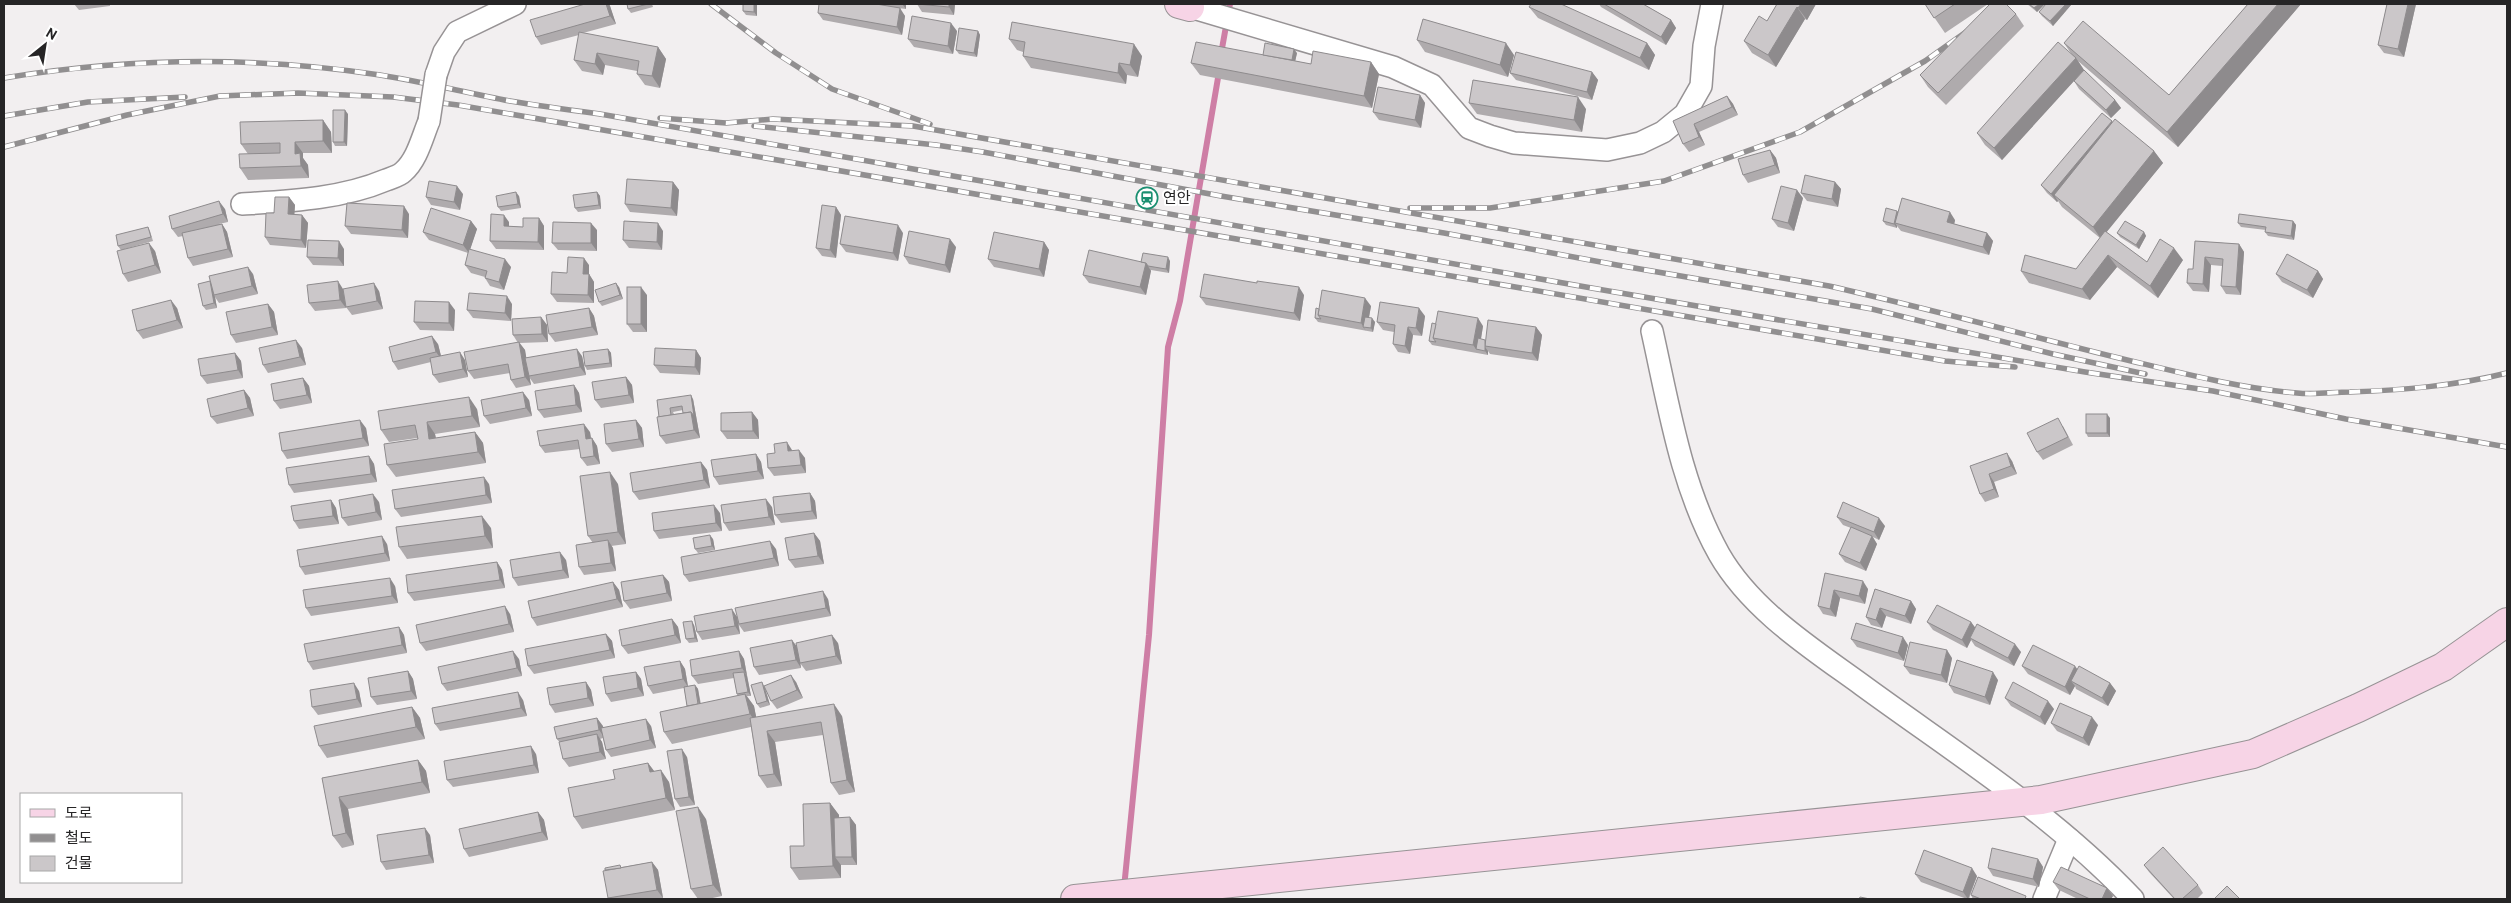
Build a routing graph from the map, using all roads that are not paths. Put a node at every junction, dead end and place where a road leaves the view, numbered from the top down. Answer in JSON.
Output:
{"nodes":[{"id":1,"x":515,"y":4,"type":"edge"},
{"id":2,"x":1712,"y":4,"type":"edge"},
{"id":3,"x":1185,"y":5,"type":"edge"},
{"id":4,"x":242,"y":204,"type":"dead end"},
{"id":5,"x":1652,"y":332,"type":"dead end"},
{"id":6,"x":2507,"y":622,"type":"edge"},
{"id":7,"x":2024,"y":802,"type":"junction"},
{"id":8,"x":2069,"y":839,"type":"junction"},
{"id":9,"x":1075,"y":899,"type":"edge"},
{"id":10,"x":2044,"y":899,"type":"edge"},
{"id":11,"x":2133,"y":899,"type":"edge"}],
"edges":[{"from":1,"to":4,"type":"street","bridge":true},
{"from":2,"to":3,"type":"street"},
{"from":5,"to":7,"type":"street"},
{"from":6,"to":7,"type":"street"},
{"from":7,"to":8,"type":"street"},
{"from":7,"to":9,"type":"street"},
{"from":8,"to":10,"type":"street"},
{"from":8,"to":11,"type":"street"}]}
